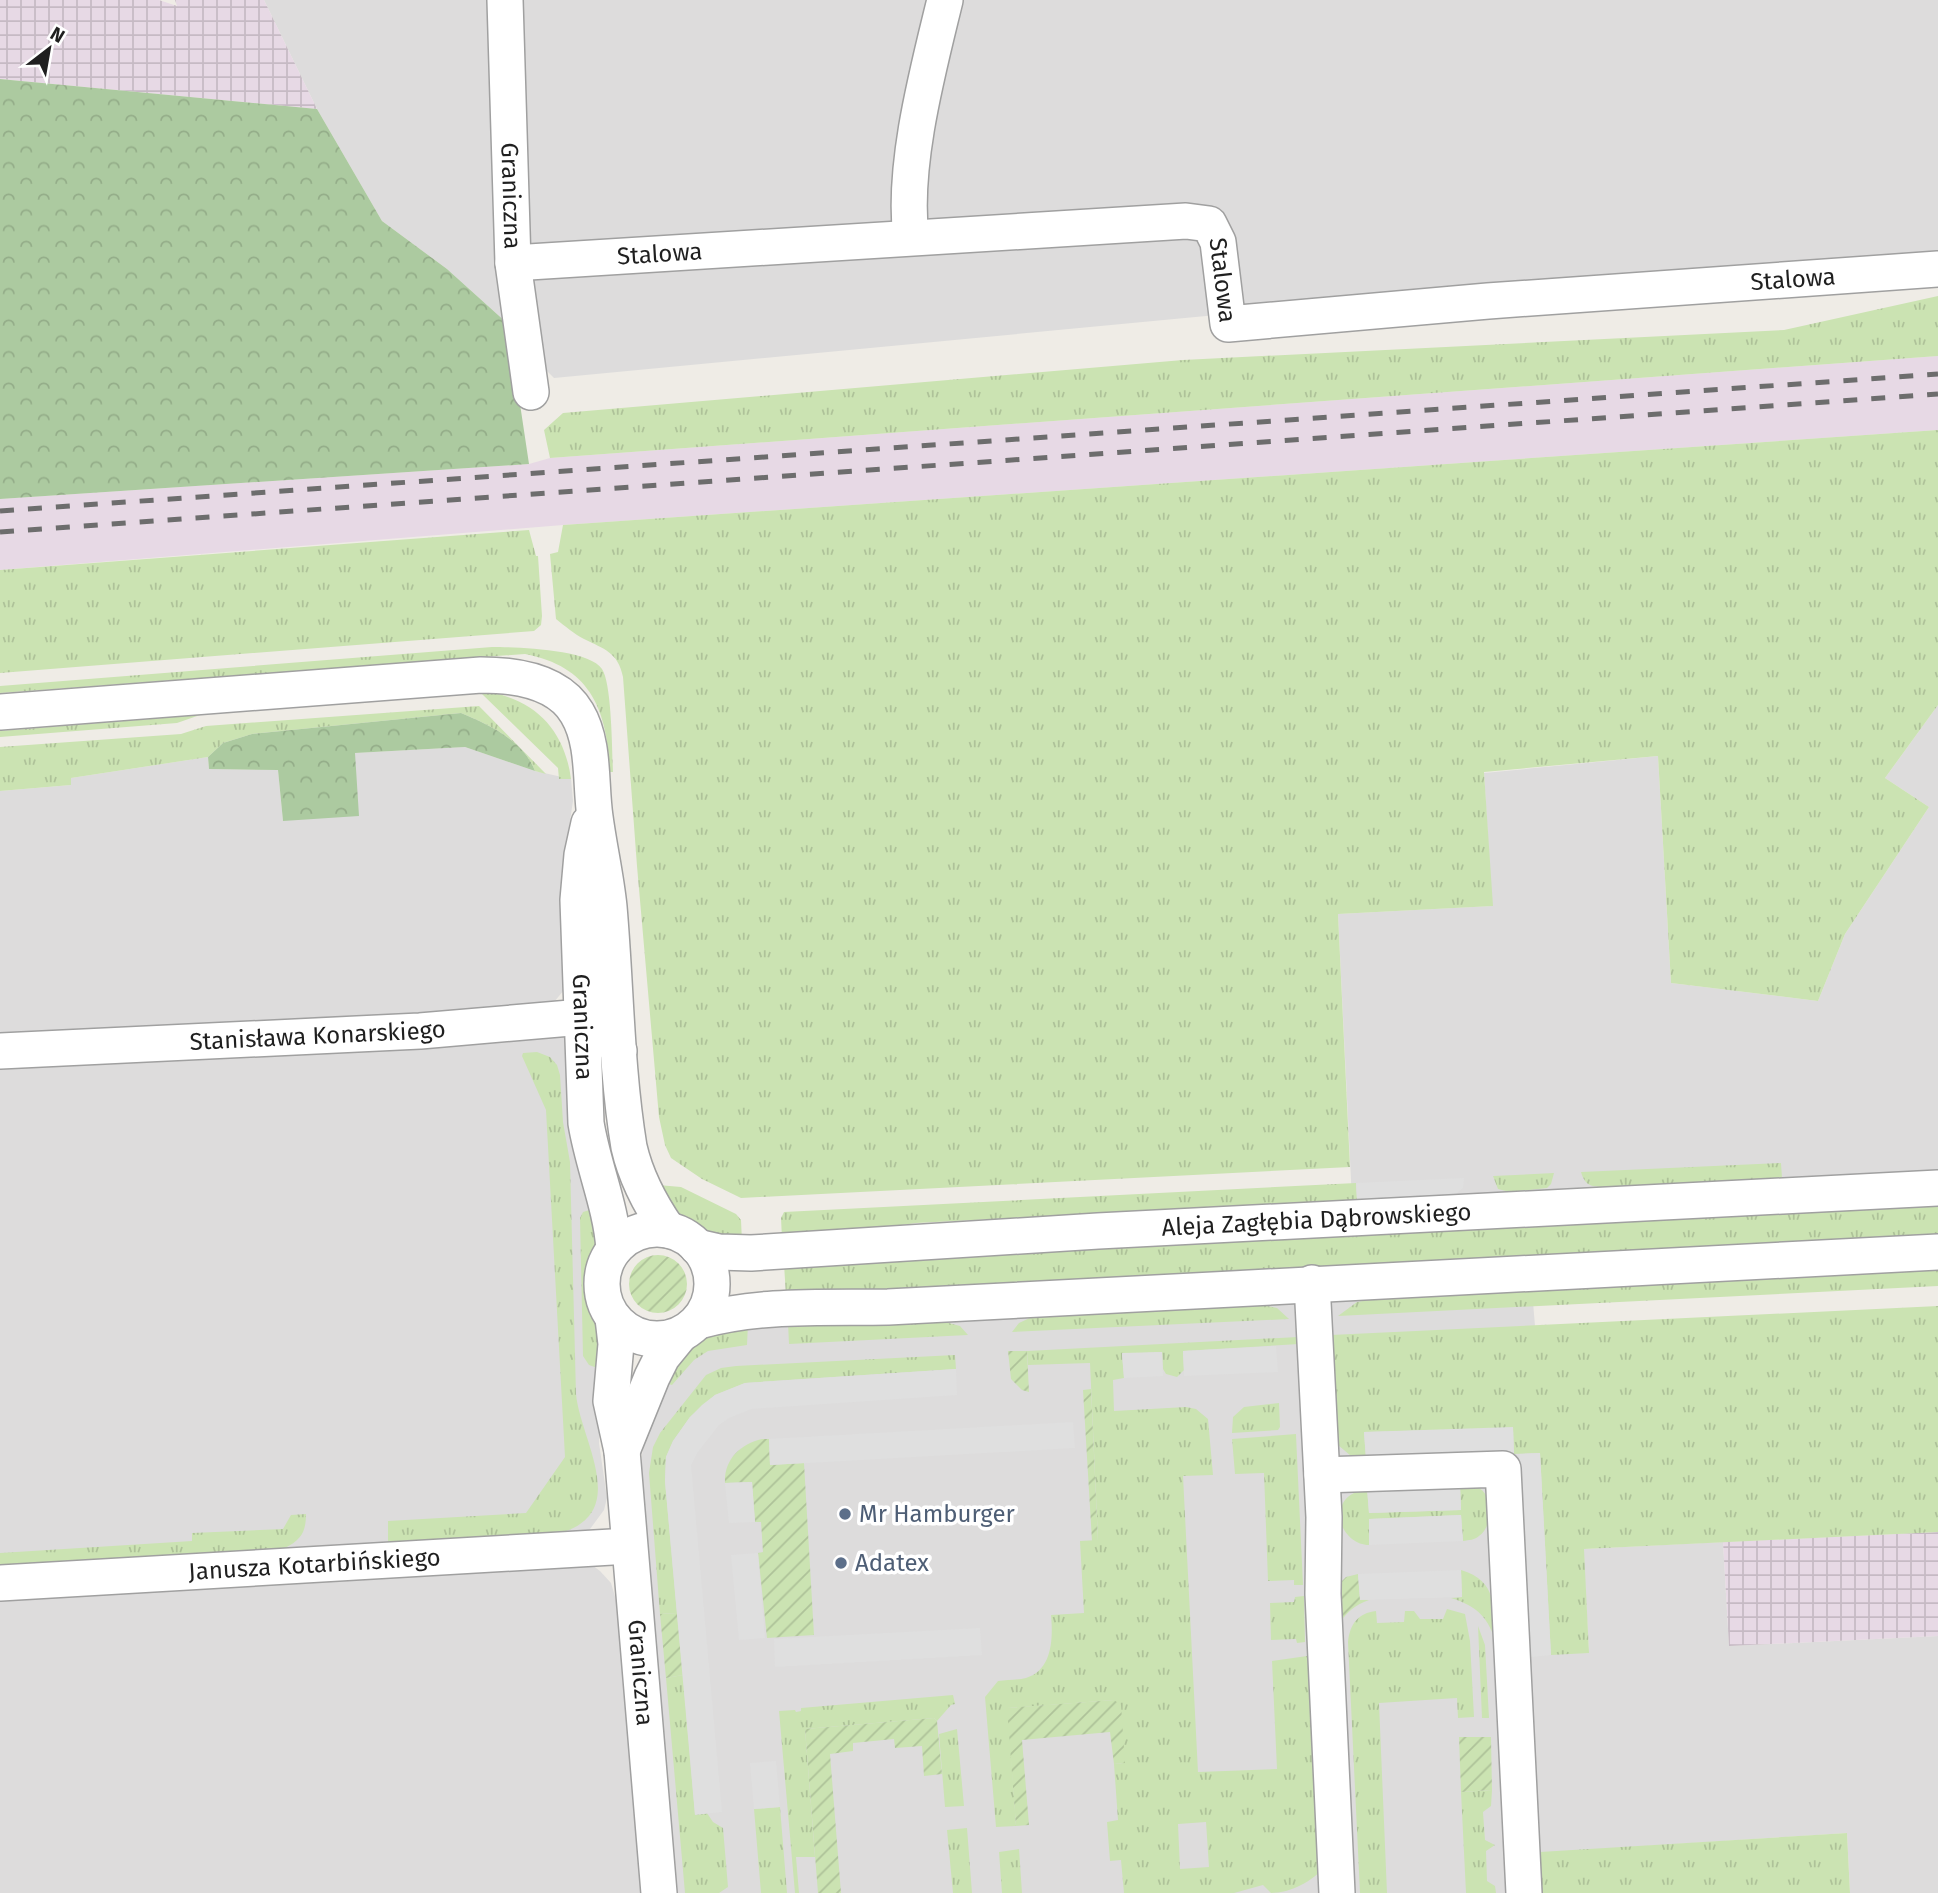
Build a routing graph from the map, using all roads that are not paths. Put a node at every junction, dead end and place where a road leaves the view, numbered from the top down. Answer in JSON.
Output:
{"nodes":[{"id":1,"x":505,"y":0,"type":"edge"},
{"id":2,"x":945,"y":0,"type":"edge"},
{"id":3,"x":911,"y":237,"type":"junction"},
{"id":4,"x":513,"y":263,"type":"junction"},
{"id":5,"x":1938,"y":270,"type":"edge"},
{"id":6,"x":531,"y":392,"type":"dead end"},
{"id":7,"x":0,"y":712,"type":"edge"},
{"id":8,"x":593,"y":802,"type":"junction"},
{"id":9,"x":582,"y":1017,"type":"junction"},
{"id":10,"x":0,"y":1051,"type":"edge"},
{"id":11,"x":619,"y":1051,"type":"junction"},
{"id":12,"x":1938,"y":1188,"type":"edge"},
{"id":13,"x":683,"y":1238,"type":"junction"},
{"id":14,"x":614,"y":1249,"type":"junction"},
{"id":15,"x":1938,"y":1252,"type":"edge"},
{"id":16,"x":1312,"y":1283,"type":"junction"},
{"id":17,"x":613,"y":1318,"type":"junction"},
{"id":18,"x":689,"y":1328,"type":"junction"},
{"id":19,"x":622,"y":1451,"type":"junction"},
{"id":20,"x":1322,"y":1475,"type":"junction"},
{"id":21,"x":629,"y":1546,"type":"junction"},
{"id":22,"x":0,"y":1583,"type":"edge"},
{"id":23,"x":659,"y":1893,"type":"edge"},
{"id":24,"x":1337,"y":1893,"type":"edge"},
{"id":25,"x":1524,"y":1893,"type":"edge"}],
"edges":[{"from":1,"to":4,"type":"street","name":"Graniczna"},
{"from":2,"to":3,"type":"street"},
{"from":3,"to":4,"type":"street","name":"Stalowa"},
{"from":3,"to":5,"type":"street","name":"Stalowa"},
{"from":4,"to":6,"type":"street","name":"Graniczna"},
{"from":7,"to":8,"type":"street","name":"Graniczna"},
{"from":8,"to":9,"type":"street","name":"Graniczna"},
{"from":8,"to":11,"type":"street","name":"Graniczna"},
{"from":9,"to":10,"type":"street","name":"Stanisława Konarskiego"},
{"from":9,"to":11,"type":"street"},
{"from":9,"to":14,"type":"street","name":"Graniczna"},
{"from":11,"to":13,"type":"street","name":"Graniczna"},
{"from":12,"to":13,"type":"street","name":"Aleja Zagłębia Dąbrowskiego"},
{"from":13,"to":14,"type":"street"},
{"from":13,"to":18,"type":"street"},
{"from":14,"to":17,"type":"street"},
{"from":15,"to":16,"type":"street"},
{"from":16,"to":18,"type":"street"},
{"from":16,"to":20,"type":"street"},
{"from":17,"to":18,"type":"street"},
{"from":17,"to":19,"type":"street","name":"Graniczna"},
{"from":18,"to":19,"type":"street","name":"Graniczna"},
{"from":19,"to":21,"type":"street","name":"Graniczna"},
{"from":20,"to":24,"type":"street"},
{"from":20,"to":25,"type":"street"},
{"from":21,"to":22,"type":"street","name":"Janusza Kotarbińskiego"},
{"from":21,"to":23,"type":"street","name":"Graniczna"}]}
